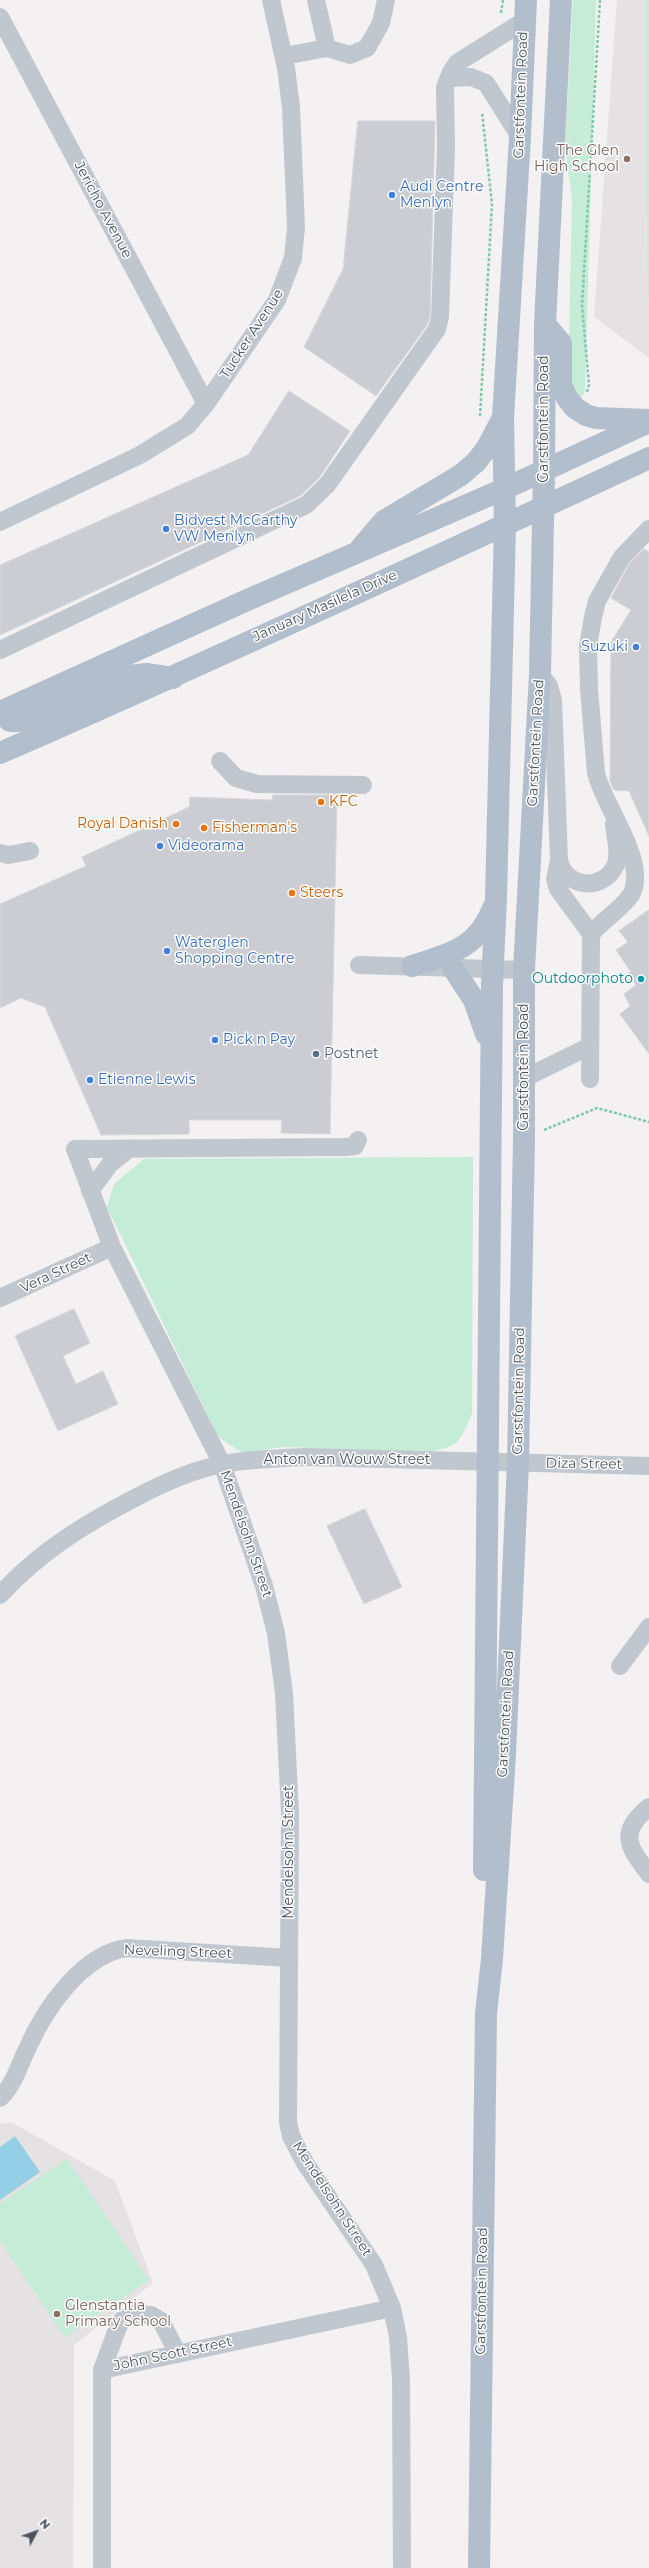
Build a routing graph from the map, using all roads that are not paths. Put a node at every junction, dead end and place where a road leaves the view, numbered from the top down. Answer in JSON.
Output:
{"nodes":[{"id":1,"x":271,"y":0,"type":"edge"},
{"id":2,"x":316,"y":0,"type":"edge"},
{"id":3,"x":386,"y":0,"type":"edge"},
{"id":4,"x":561,"y":0,"type":"edge"},
{"id":5,"x":525,"y":11,"type":"edge"},
{"id":6,"x":0,"y":17,"type":"edge"},
{"id":7,"x":327,"y":48,"type":"junction"},
{"id":8,"x":284,"y":56,"type":"junction"},
{"id":9,"x":450,"y":78,"type":"junction"},
{"id":10,"x":520,"y":137,"type":"junction"},
{"id":11,"x":545,"y":324,"type":"junction"},
{"id":12,"x":206,"y":404,"type":"junction"},
{"id":13,"x":503,"y":417,"type":"junction"},
{"id":14,"x":649,"y":421,"type":"edge"},
{"id":15,"x":649,"y":458,"type":"edge"},
{"id":16,"x":544,"y":470,"type":"junction"},
{"id":17,"x":504,"y":489,"type":"junction"},
{"id":18,"x":544,"y":507,"type":"junction"},
{"id":19,"x":3,"y":516,"type":"edge"},
{"id":20,"x":505,"y":525,"type":"junction"},
{"id":21,"x":649,"y":530,"type":"edge"},
{"id":22,"x":358,"y":552,"type":"junction"},
{"id":23,"x":0,"y":650,"type":"edge"},
{"id":24,"x":540,"y":674,"type":"junction"},
{"id":25,"x":172,"y":678,"type":"junction"},
{"id":26,"x":0,"y":711,"type":"edge"},
{"id":27,"x":50,"y":731,"type":"junction"},
{"id":28,"x":0,"y":753,"type":"edge"},
{"id":29,"x":220,"y":761,"type":"dead end"},
{"id":30,"x":0,"y":762,"type":"edge"},
{"id":31,"x":363,"y":785,"type":"dead end"},
{"id":32,"x":613,"y":816,"type":"junction"},
{"id":33,"x":30,"y":851,"type":"dead end"},
{"id":34,"x":0,"y":853,"type":"edge"},
{"id":35,"x":559,"y":860,"type":"junction"},
{"id":36,"x":496,"y":898,"type":"junction"},
{"id":37,"x":591,"y":934,"type":"junction"},
{"id":38,"x":359,"y":965,"type":"dead end"},
{"id":39,"x":412,"y":966,"type":"junction"},
{"id":40,"x":453,"y":968,"type":"junction"},
{"id":41,"x":492,"y":969,"type":"junction"},
{"id":42,"x":524,"y":970,"type":"junction"},
{"id":43,"x":590,"y":1046,"type":"junction"},
{"id":44,"x":492,"y":1054,"type":"junction"},
{"id":45,"x":523,"y":1079,"type":"junction"},
{"id":46,"x":590,"y":1079,"type":"dead end"},
{"id":47,"x":358,"y":1140,"type":"dead end"},
{"id":48,"x":129,"y":1149,"type":"junction"},
{"id":49,"x":90,"y":1191,"type":"junction"},
{"id":50,"x":112,"y":1247,"type":"junction"},
{"id":51,"x":0,"y":1298,"type":"edge"},
{"id":52,"x":487,"y":1462,"type":"junction"},
{"id":53,"x":518,"y":1463,"type":"junction"},
{"id":54,"x":222,"y":1464,"type":"junction"},
{"id":55,"x":649,"y":1466,"type":"edge"},
{"id":56,"x":0,"y":1595,"type":"edge"},
{"id":57,"x":649,"y":1627,"type":"edge"},
{"id":58,"x":620,"y":1666,"type":"dead end"},
{"id":59,"x":649,"y":1807,"type":"edge"},
{"id":60,"x":649,"y":1874,"type":"edge"},
{"id":61,"x":289,"y":1958,"type":"junction"},
{"id":62,"x":486,"y":2013,"type":"junction"},
{"id":63,"x":0,"y":2098,"type":"edge"},
{"id":64,"x":392,"y":2308,"type":"junction"},
{"id":65,"x":178,"y":2354,"type":"junction"},
{"id":66,"x":102,"y":2370,"type":"junction"},
{"id":67,"x":102,"y":2568,"type":"edge"},
{"id":68,"x":402,"y":2568,"type":"edge"},
{"id":69,"x":479,"y":2568,"type":"edge"}],
"edges":[{"from":1,"to":8,"type":"street","name":"Tucker Avenue"},
{"from":2,"to":7,"type":"street"},
{"from":3,"to":7,"type":"street"},
{"from":4,"to":11,"type":"main road","name":"Garstfontein Road"},
{"from":5,"to":9,"type":"street"},
{"from":5,"to":10,"type":"main road","name":"Garstfontein Road"},
{"from":6,"to":12,"type":"street","name":"Jericho Avenue"},
{"from":7,"to":8,"type":"street"},
{"from":8,"to":12,"type":"street","name":"Tucker Avenue"},
{"from":9,"to":10,"type":"street"},
{"from":9,"to":23,"type":"street"},
{"from":10,"to":13,"type":"main road","name":"Garstfontein Road"},
{"from":11,"to":14,"type":"main road"},
{"from":11,"to":16,"type":"main road","name":"Garstfontein Road"},
{"from":12,"to":19,"type":"street","name":"Tucker Avenue"},
{"from":13,"to":17,"type":"main road","name":"Garstfontein Road"},
{"from":13,"to":22,"type":"main road"},
{"from":14,"to":16,"type":"main road"},
{"from":15,"to":18,"type":"main road","name":"January Masilela Drive"},
{"from":16,"to":17,"type":"main road"},
{"from":16,"to":18,"type":"main road","name":"Garstfontein Road"},
{"from":17,"to":20,"type":"main road","name":"Garstfontein Road"},
{"from":17,"to":22,"type":"main road"},
{"from":18,"to":20,"type":"main road","name":"January Masilela Drive"},
{"from":18,"to":24,"type":"main road","name":"Garstfontein Road"},
{"from":20,"to":25,"type":"main road","name":"January Masilela Drive"},
{"from":20,"to":36,"type":"main road","name":"Garstfontein Road"},
{"from":21,"to":32,"type":"street"},
{"from":22,"to":26,"type":"main road"},
{"from":24,"to":35,"type":"street"},
{"from":24,"to":42,"type":"main road","name":"Garstfontein Road"},
{"from":25,"to":26,"type":"main road"},
{"from":25,"to":27,"type":"main road","name":"January Masilela Drive"},
{"from":27,"to":28,"type":"main road","name":"January Masilela Drive"},
{"from":27,"to":30,"type":"main road"},
{"from":29,"to":31,"type":"street"},
{"from":32,"to":35,"type":"street"},
{"from":32,"to":37,"type":"street"},
{"from":33,"to":34,"type":"street"},
{"from":35,"to":37,"type":"street"},
{"from":36,"to":39,"type":"main road"},
{"from":36,"to":41,"type":"main road","name":"Garstfontein Road"},
{"from":37,"to":43,"type":"street"},
{"from":38,"to":39,"type":"street"},
{"from":39,"to":40,"type":"street"},
{"from":40,"to":41,"type":"street"},
{"from":40,"to":44,"type":"main road"},
{"from":41,"to":42,"type":"street"},
{"from":41,"to":44,"type":"main road","name":"Garstfontein Road"},
{"from":42,"to":45,"type":"main road","name":"Garstfontein Road"},
{"from":43,"to":45,"type":"street"},
{"from":43,"to":46,"type":"street"},
{"from":44,"to":52,"type":"main road","name":"Garstfontein Road"},
{"from":45,"to":53,"type":"main road","name":"Garstfontein Road"},
{"from":47,"to":48,"type":"street"},
{"from":48,"to":49,"type":"street"},
{"from":48,"to":49,"type":"street","name":"Mendelsohn Street"},
{"from":49,"to":50,"type":"street","name":"Mendelsohn Street"},
{"from":50,"to":51,"type":"street","name":"Vera Street"},
{"from":50,"to":54,"type":"street","name":"Mendelsohn Street"},
{"from":52,"to":53,"type":"street","name":"Anton van Wouw Street"},
{"from":52,"to":54,"type":"street","name":"Anton van Wouw Street"},
{"from":52,"to":62,"type":"main road","name":"Garstfontein Road"},
{"from":53,"to":55,"type":"street","name":"Diza Street"},
{"from":53,"to":62,"type":"main road","name":"Garstfontein Road"},
{"from":54,"to":56,"type":"street","name":"Anton van Wouw Street"},
{"from":54,"to":61,"type":"street","name":"Mendelsohn Street"},
{"from":57,"to":58,"type":"street"},
{"from":59,"to":60,"type":"street"},
{"from":61,"to":63,"type":"street","name":"Neveling Street"},
{"from":61,"to":64,"type":"street","name":"Mendelsohn Street"},
{"from":62,"to":69,"type":"main road","name":"Garstfontein Road"},
{"from":64,"to":65,"type":"street","name":"John Scott Street"},
{"from":64,"to":68,"type":"street","name":"Mendelsohn Street"},
{"from":65,"to":66,"type":"street","name":"John Scott Street"},
{"from":65,"to":66,"type":"street"},
{"from":66,"to":67,"type":"street","name":"John Scott Street"}]}
